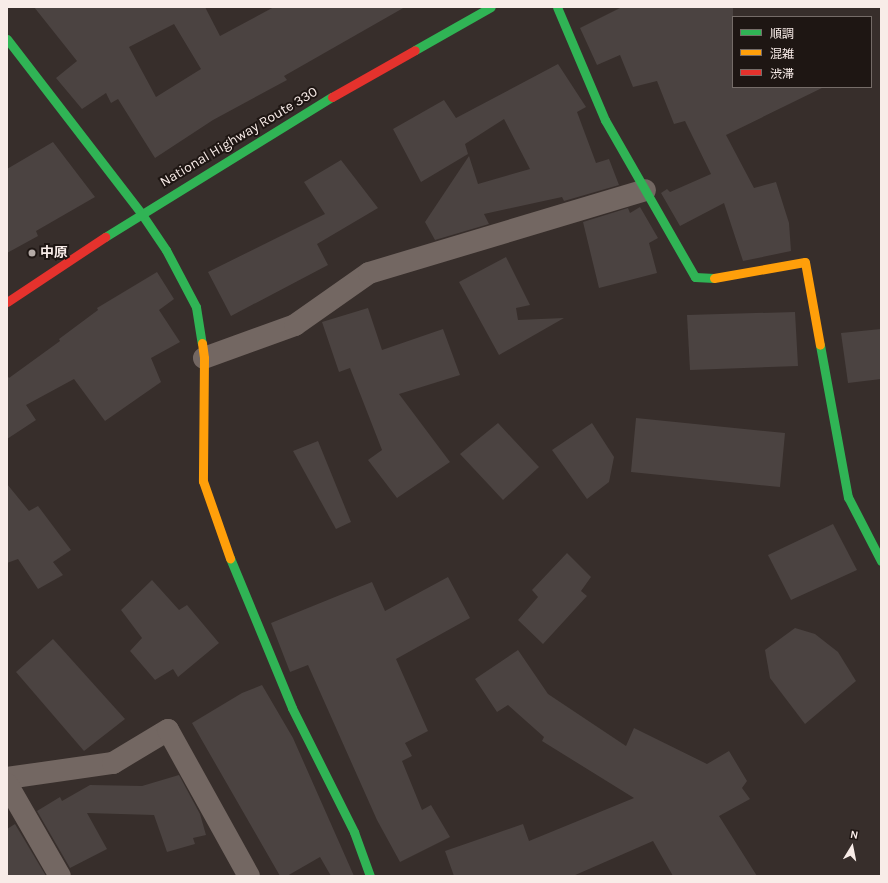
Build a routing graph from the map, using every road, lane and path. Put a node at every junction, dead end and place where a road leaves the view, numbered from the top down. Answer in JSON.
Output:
{"nodes":[{"id":1,"x":491,"y":7,"type":"edge"},
{"id":2,"x":557,"y":7,"type":"edge"},
{"id":3,"x":7,"y":39,"type":"edge"},
{"id":4,"x":645,"y":190,"type":"junction"},
{"id":5,"x":141,"y":213,"type":"junction"},
{"id":6,"x":7,"y":302,"type":"edge"},
{"id":7,"x":204,"y":358,"type":"junction"},
{"id":8,"x":881,"y":561,"type":"edge"},
{"id":9,"x":7,"y":778,"type":"edge"},
{"id":10,"x":7,"y":784,"type":"edge"},
{"id":11,"x":60,"y":876,"type":"edge"},
{"id":12,"x":249,"y":876,"type":"edge"},
{"id":13,"x":370,"y":876,"type":"edge"}],
"edges":[{"from":1,"to":5,"type":"main road","name":"National Highway Route 330"},
{"from":2,"to":4,"type":"main road"},
{"from":3,"to":5,"type":"main road"},
{"from":4,"to":7,"type":"street"},
{"from":4,"to":8,"type":"main road"},
{"from":5,"to":6,"type":"main road","name":"National Highway Route 330"},
{"from":5,"to":7,"type":"main road"},
{"from":7,"to":13,"type":"main road"},
{"from":9,"to":12,"type":"street"},
{"from":10,"to":11,"type":"street"}]}
